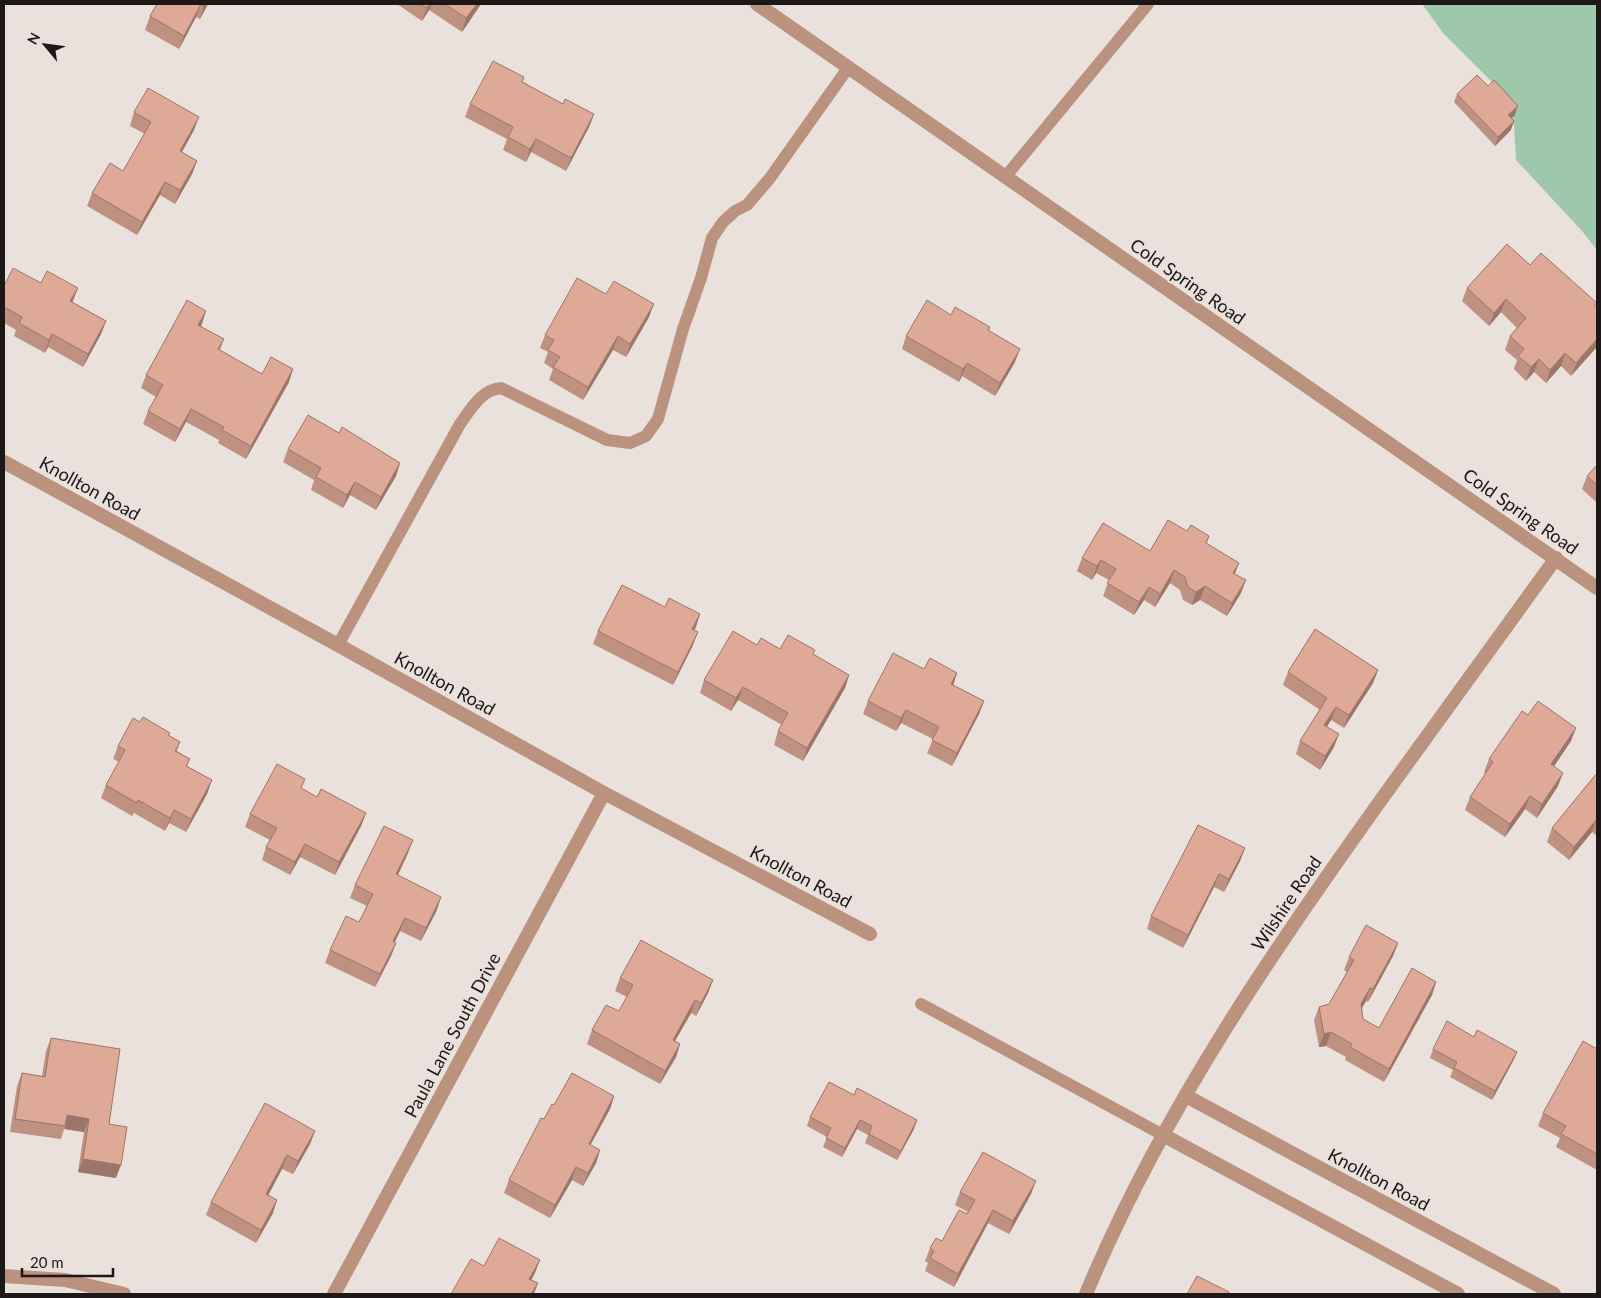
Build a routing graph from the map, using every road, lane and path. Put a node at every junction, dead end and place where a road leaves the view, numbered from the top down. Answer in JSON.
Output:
{"nodes":[{"id":1,"x":757,"y":4,"type":"edge"},
{"id":2,"x":1148,"y":4,"type":"edge"},
{"id":3,"x":848,"y":68,"type":"junction"},
{"id":4,"x":1006,"y":176,"type":"junction"},
{"id":5,"x":4,"y":462,"type":"edge"},
{"id":6,"x":1556,"y":558,"type":"junction"},
{"id":7,"x":1597,"y":588,"type":"edge"},
{"id":8,"x":338,"y":644,"type":"junction"},
{"id":9,"x":604,"y":793,"type":"junction"},
{"id":10,"x":870,"y":934,"type":"dead end"},
{"id":11,"x":921,"y":1004,"type":"dead end"},
{"id":12,"x":1186,"y":1096,"type":"junction"},
{"id":13,"x":1164,"y":1135,"type":"junction"},
{"id":14,"x":4,"y":1276,"type":"edge"},
{"id":15,"x":124,"y":1294,"type":"edge"},
{"id":16,"x":334,"y":1294,"type":"edge"},
{"id":17,"x":1086,"y":1294,"type":"edge"},
{"id":18,"x":1458,"y":1294,"type":"edge"},
{"id":19,"x":1554,"y":1294,"type":"edge"}],
"edges":[{"from":1,"to":3,"type":"street","name":"Cold Spring Road"},
{"from":2,"to":4,"type":"lane"},
{"from":3,"to":4,"type":"street","name":"Cold Spring Road"},
{"from":3,"to":8,"type":"lane"},
{"from":4,"to":6,"type":"street","name":"Cold Spring Road"},
{"from":5,"to":8,"type":"street","name":"Knollton Road"},
{"from":6,"to":7,"type":"street","name":"Cold Spring Road"},
{"from":6,"to":12,"type":"street","name":"Wilshire Road"},
{"from":8,"to":9,"type":"street","name":"Knollton Road"},
{"from":9,"to":10,"type":"street","name":"Knollton Road"},
{"from":9,"to":16,"type":"street","name":"Paula Lane South Drive"},
{"from":11,"to":13,"type":"lane"},
{"from":12,"to":13,"type":"street","name":"Wilshire Road"},
{"from":12,"to":19,"type":"street","name":"Knollton Road"},
{"from":13,"to":17,"type":"street","name":"Wilshire Road"},
{"from":13,"to":18,"type":"street"},
{"from":14,"to":15,"type":"street"}]}
